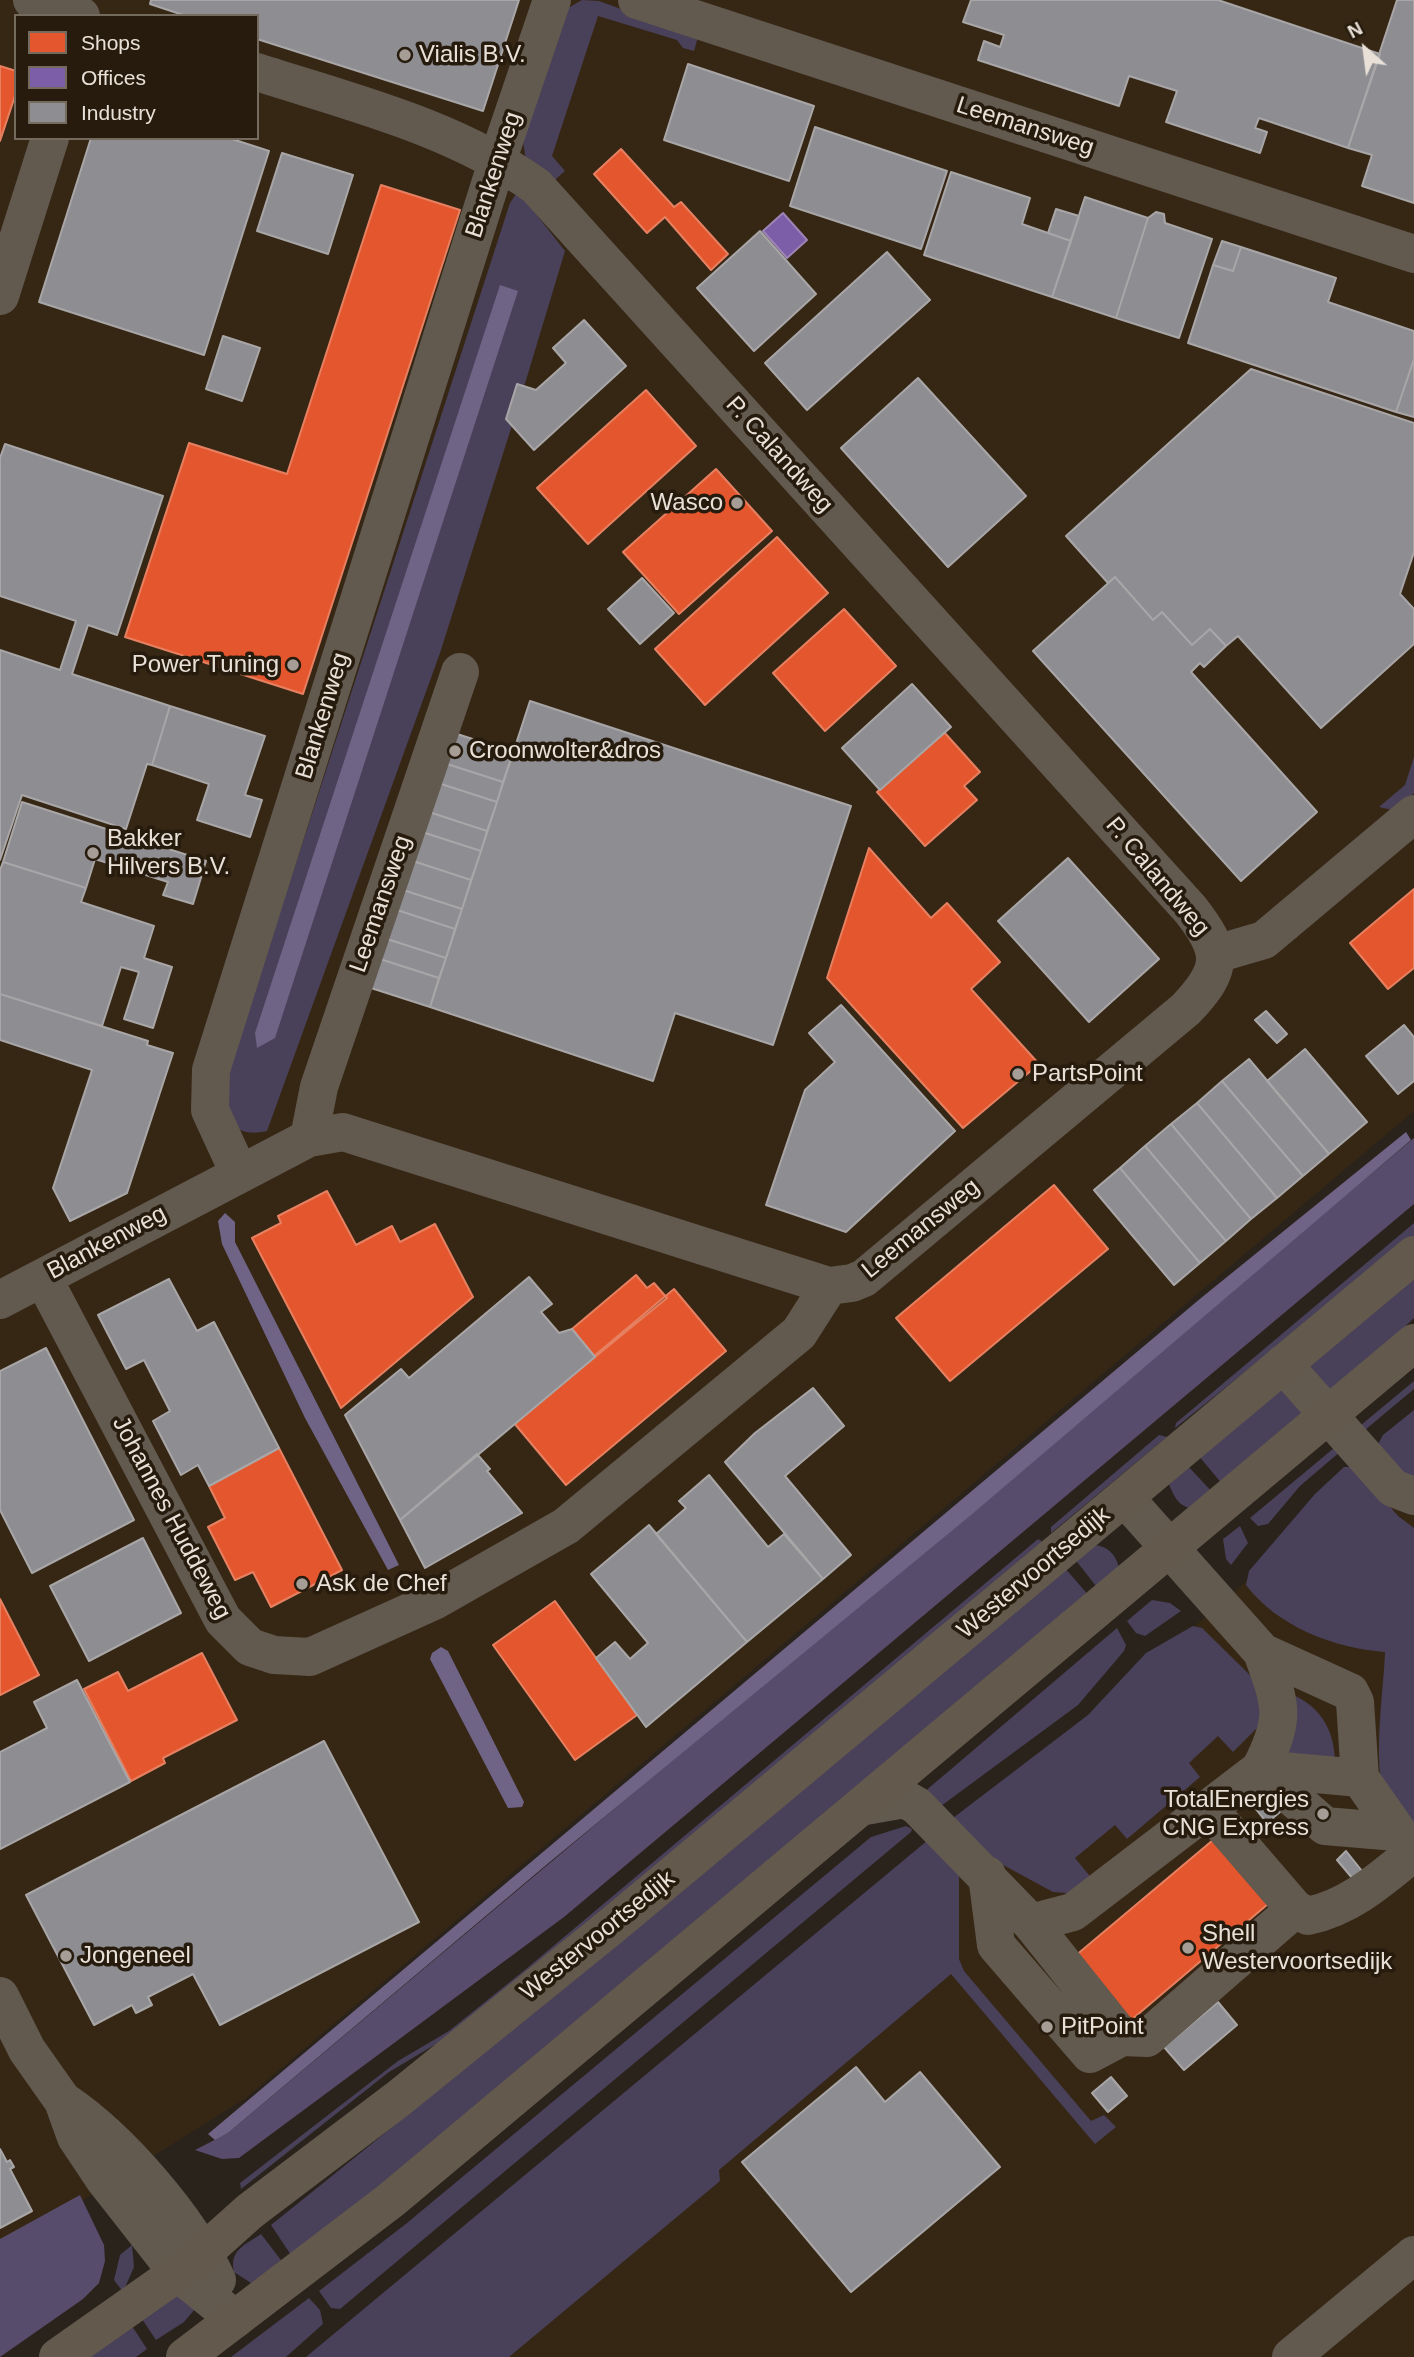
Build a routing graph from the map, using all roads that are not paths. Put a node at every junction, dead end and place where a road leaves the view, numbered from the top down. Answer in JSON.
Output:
{"nodes":[{"id":1,"x":32,"y":0,"type":"edge"},
{"id":2,"x":552,"y":0,"type":"edge"},
{"id":3,"x":636,"y":0,"type":"edge"},
{"id":4,"x":75,"y":14,"type":"edge"},
{"id":5,"x":259,"y":73,"type":"edge"},
{"id":6,"x":49,"y":140,"type":"edge"},
{"id":7,"x":498,"y":159,"type":"junction"},
{"id":8,"x":1414,"y":254,"type":"edge"},
{"id":9,"x":0,"y":296,"type":"edge"},
{"id":10,"x":460,"y":672,"type":"dead end"},
{"id":11,"x":1414,"y":814,"type":"edge"},
{"id":12,"x":1216,"y":954,"type":"junction"},
{"id":13,"x":309,"y":1138,"type":"junction"},
{"id":14,"x":239,"y":1172,"type":"junction"},
{"id":15,"x":1414,"y":1255,"type":"edge"},
{"id":16,"x":43,"y":1278,"type":"junction"},
{"id":17,"x":829,"y":1286,"type":"junction"},
{"id":18,"x":0,"y":1300,"type":"edge"},
{"id":19,"x":1414,"y":1343,"type":"edge"},
{"id":20,"x":1283,"y":1364,"type":"junction"},
{"id":21,"x":1329,"y":1415,"type":"junction"},
{"id":22,"x":1414,"y":1496,"type":"edge"},
{"id":23,"x":1125,"y":1498,"type":"junction"},
{"id":24,"x":1171,"y":1549,"type":"junction"},
{"id":25,"x":1262,"y":1652,"type":"junction"},
{"id":26,"x":1261,"y":1769,"type":"junction"},
{"id":27,"x":1360,"y":1778,"type":"junction"},
{"id":28,"x":865,"y":1806,"type":"junction"},
{"id":29,"x":1208,"y":1808,"type":"junction"},
{"id":30,"x":1408,"y":1847,"type":"edge"},
{"id":31,"x":987,"y":1875,"type":"junction"},
{"id":32,"x":1295,"y":1909,"type":"junction"},
{"id":33,"x":1031,"y":1923,"type":"junction"},
{"id":34,"x":0,"y":1996,"type":"edge"},
{"id":35,"x":1122,"y":2037,"type":"junction"},
{"id":36,"x":63,"y":2101,"type":"junction"},
{"id":37,"x":1414,"y":2255,"type":"edge"},
{"id":38,"x":191,"y":2262,"type":"junction"},
{"id":39,"x":235,"y":2319,"type":"junction"},
{"id":40,"x":58,"y":2357,"type":"edge"},
{"id":41,"x":185,"y":2357,"type":"edge"},
{"id":42,"x":1291,"y":2357,"type":"edge"}],
"edges":[{"from":1,"to":4,"type":"street"},
{"from":2,"to":7,"type":"street","name":"Blankenweg"},
{"from":3,"to":8,"type":"street","name":"Leemansweg"},
{"from":5,"to":7,"type":"street","name":"P. Calandweg"},
{"from":6,"to":9,"type":"street"},
{"from":7,"to":12,"type":"street","name":"P. Calandweg"},
{"from":7,"to":14,"type":"street","name":"Blankenweg"},
{"from":10,"to":13,"type":"street","name":"Leemansweg"},
{"from":11,"to":12,"type":"street"},
{"from":12,"to":17,"type":"street","name":"Leemansweg"},
{"from":13,"to":14,"type":"street","name":"Leemansweg"},
{"from":13,"to":17,"type":"street","name":"Leemansweg"},
{"from":14,"to":16,"type":"street","name":"Blankenweg"},
{"from":15,"to":20,"type":"main road","name":"Westervoortsedijk"},
{"from":16,"to":17,"type":"street","name":"Johannes Huddeweg"},
{"from":16,"to":18,"type":"street","name":"Blankenweg"},
{"from":19,"to":21,"type":"main road"},
{"from":20,"to":21,"type":"street"},
{"from":20,"to":23,"type":"main road","name":"Westervoortsedijk"},
{"from":21,"to":22,"type":"street"},
{"from":21,"to":24,"type":"main road"},
{"from":23,"to":24,"type":"street","name":"Westervoortsedijk"},
{"from":23,"to":38,"type":"main road","name":"Westervoortsedijk"},
{"from":24,"to":25,"type":"street","name":"Westervoortsedijk"},
{"from":24,"to":28,"type":"main road"},
{"from":25,"to":26,"type":"street"},
{"from":25,"to":27,"type":"street","name":"Westervoortsedijk"},
{"from":26,"to":27,"type":"street"},
{"from":26,"to":29,"type":"street"},
{"from":26,"to":30,"type":"street"},
{"from":27,"to":30,"type":"street","name":"Westervoortsedijk"},
{"from":28,"to":31,"type":"street"},
{"from":28,"to":39,"type":"main road"},
{"from":29,"to":32,"type":"street"},
{"from":29,"to":33,"type":"street"},
{"from":30,"to":32,"type":"street"},
{"from":31,"to":33,"type":"street"},
{"from":31,"to":35,"type":"street"},
{"from":32,"to":35,"type":"street"},
{"from":33,"to":35,"type":"street"},
{"from":34,"to":36,"type":"street"},
{"from":36,"to":38,"type":"street"},
{"from":36,"to":38,"type":"street"},
{"from":37,"to":42,"type":"street"},
{"from":38,"to":39,"type":"street"},
{"from":38,"to":40,"type":"main road","name":"Westervoortsedijk"},
{"from":39,"to":41,"type":"main road"}]}
